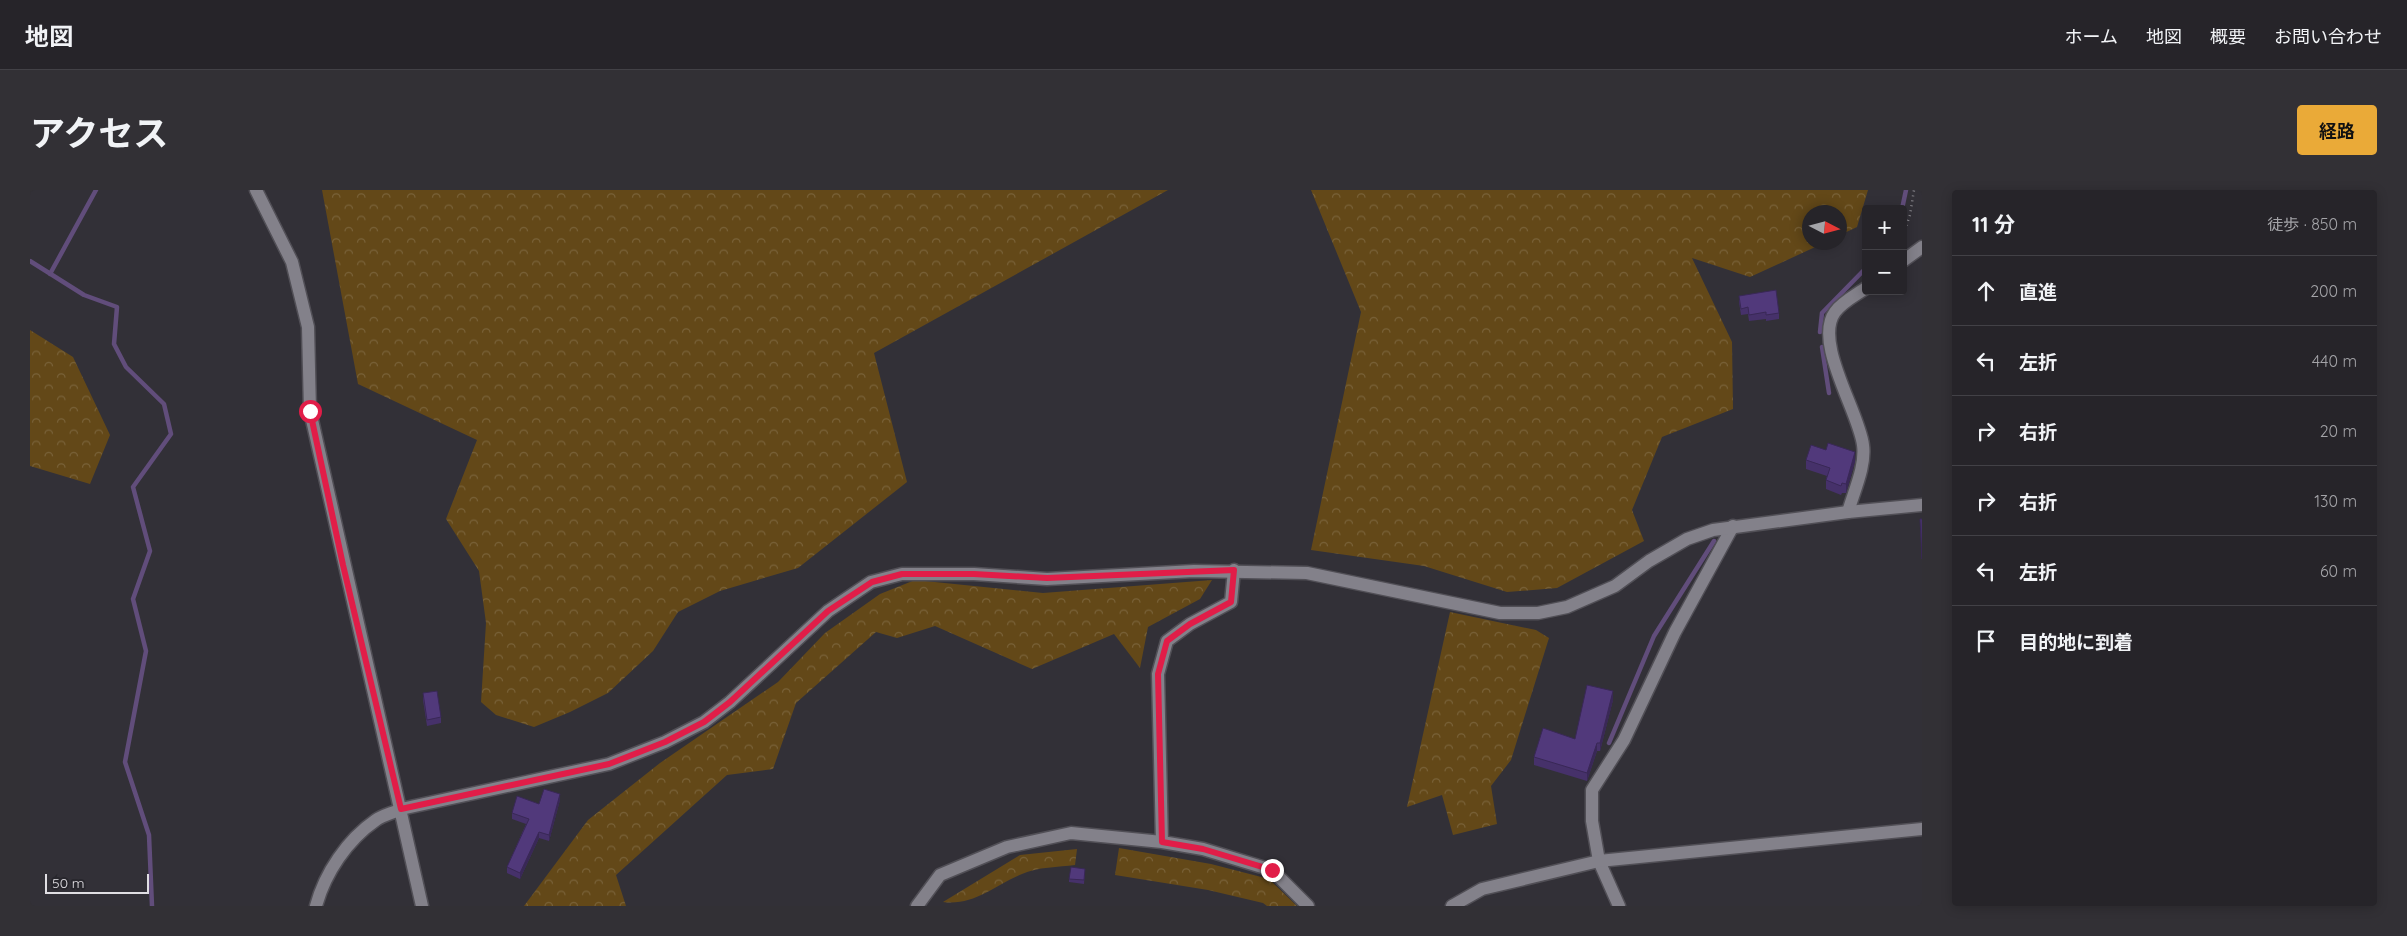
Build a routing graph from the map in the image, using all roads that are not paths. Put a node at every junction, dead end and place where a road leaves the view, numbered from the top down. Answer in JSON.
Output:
{"nodes":[{"id":1,"x":256,"y":190,"type":"edge"},
{"id":2,"x":1922,"y":248,"type":"edge"},
{"id":3,"x":1907,"y":258,"type":"edge"},
{"id":4,"x":1862,"y":291,"type":"edge"},
{"id":5,"x":1922,"y":505,"type":"edge"},
{"id":6,"x":1848,"y":512,"type":"junction"},
{"id":7,"x":1733,"y":526,"type":"junction"},
{"id":8,"x":1234,"y":570,"type":"junction"},
{"id":9,"x":401,"y":809,"type":"junction"},
{"id":10,"x":1922,"y":829,"type":"edge"},
{"id":11,"x":1162,"y":842,"type":"junction"},
{"id":12,"x":1599,"y":861,"type":"junction"},
{"id":13,"x":316,"y":906,"type":"edge"},
{"id":14,"x":422,"y":906,"type":"edge"},
{"id":15,"x":917,"y":906,"type":"edge"},
{"id":16,"x":1308,"y":906,"type":"edge"},
{"id":17,"x":1452,"y":906,"type":"edge"},
{"id":18,"x":1619,"y":906,"type":"edge"}],
"edges":[{"from":1,"to":9,"type":"street"},
{"from":2,"to":3,"type":"street"},
{"from":4,"to":6,"type":"street"},
{"from":5,"to":6,"type":"street"},
{"from":6,"to":7,"type":"street"},
{"from":7,"to":8,"type":"street"},
{"from":7,"to":12,"type":"street"},
{"from":8,"to":9,"type":"street"},
{"from":8,"to":11,"type":"street"},
{"from":9,"to":13,"type":"street"},
{"from":9,"to":14,"type":"street"},
{"from":10,"to":12,"type":"street"},
{"from":11,"to":15,"type":"street"},
{"from":11,"to":16,"type":"street"},
{"from":12,"to":17,"type":"street"},
{"from":12,"to":18,"type":"street"}]}
